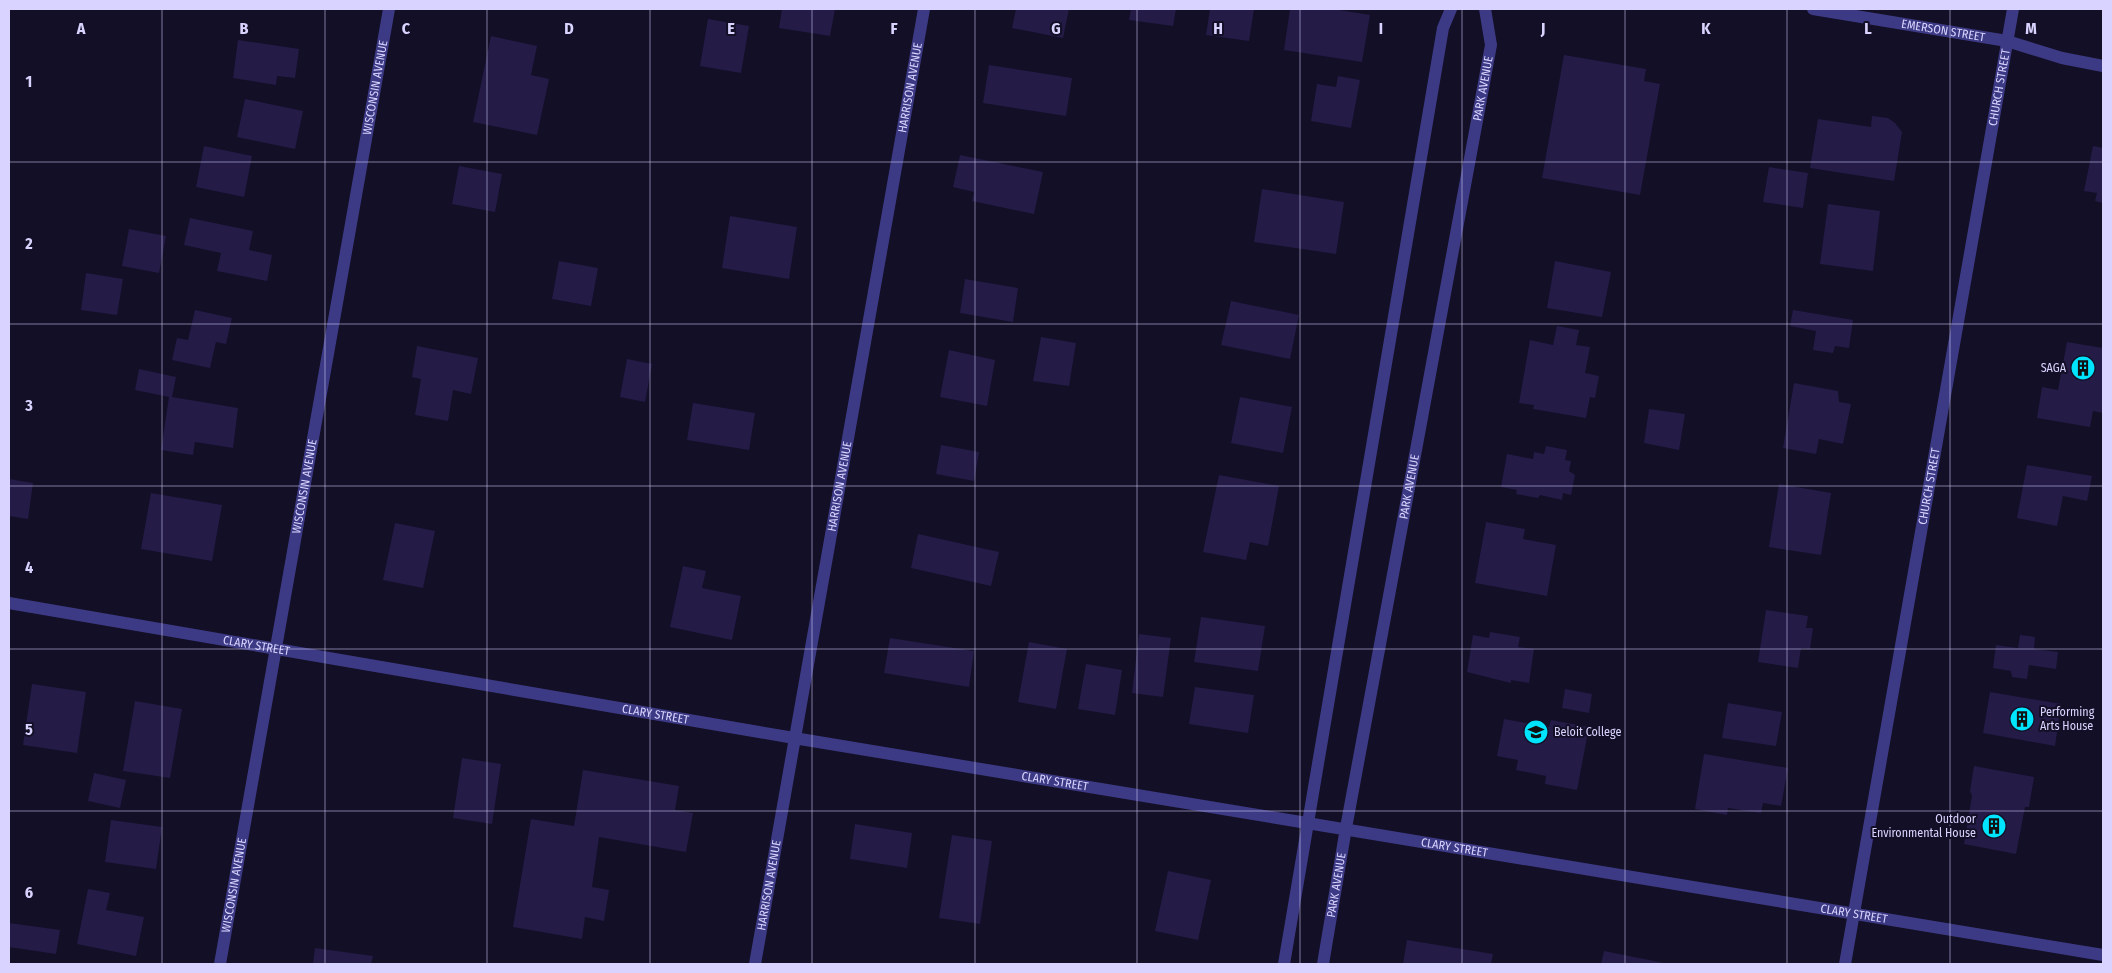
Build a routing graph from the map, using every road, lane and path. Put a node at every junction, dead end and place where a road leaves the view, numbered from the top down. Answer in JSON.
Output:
{"nodes":[{"id":1,"x":389,"y":9,"type":"edge"},
{"id":2,"x":924,"y":9,"type":"edge"},
{"id":3,"x":1451,"y":9,"type":"edge"},
{"id":4,"x":1485,"y":9,"type":"edge"},
{"id":5,"x":1813,"y":9,"type":"edge"},
{"id":6,"x":2013,"y":9,"type":"edge"},
{"id":7,"x":2007,"y":41,"type":"junction"},
{"id":8,"x":2103,"y":66,"type":"edge"},
{"id":9,"x":9,"y":603,"type":"edge"},
{"id":10,"x":278,"y":648,"type":"junction"},
{"id":11,"x":794,"y":738,"type":"junction"},
{"id":12,"x":1310,"y":822,"type":"junction"},
{"id":13,"x":1346,"y":828,"type":"junction"},
{"id":14,"x":1853,"y":913,"type":"junction"},
{"id":15,"x":2103,"y":955,"type":"edge"},
{"id":16,"x":220,"y":964,"type":"edge"},
{"id":17,"x":755,"y":964,"type":"edge"},
{"id":18,"x":1284,"y":964,"type":"edge"},
{"id":19,"x":1323,"y":964,"type":"edge"},
{"id":20,"x":1845,"y":964,"type":"edge"}],
"edges":[{"from":1,"to":10,"type":"street","name":"WISCONSIN AVENUE"},
{"from":2,"to":11,"type":"street","name":"HARRISON AVENUE"},
{"from":3,"to":12,"type":"street"},
{"from":4,"to":13,"type":"street","name":"PARK AVENUE"},
{"from":5,"to":7,"type":"street","name":"EMERSON STREET"},
{"from":6,"to":7,"type":"street","name":"CHURCH STREET"},
{"from":7,"to":8,"type":"street","name":"EMERSON STREET"},
{"from":7,"to":14,"type":"street","name":"CHURCH STREET"},
{"from":9,"to":10,"type":"street","name":"CLARY STREET"},
{"from":10,"to":11,"type":"street","name":"CLARY STREET"},
{"from":10,"to":16,"type":"street","name":"WISCONSIN AVENUE"},
{"from":11,"to":12,"type":"street","name":"CLARY STREET"},
{"from":11,"to":17,"type":"street","name":"HARRISON AVENUE"},
{"from":12,"to":13,"type":"street","name":"CLARY STREET"},
{"from":12,"to":18,"type":"street"},
{"from":13,"to":14,"type":"street","name":"CLARY STREET"},
{"from":13,"to":19,"type":"street","name":"PARK AVENUE"},
{"from":14,"to":15,"type":"street","name":"CLARY STREET"},
{"from":14,"to":20,"type":"street","name":"CHURCH STREET"}]}
